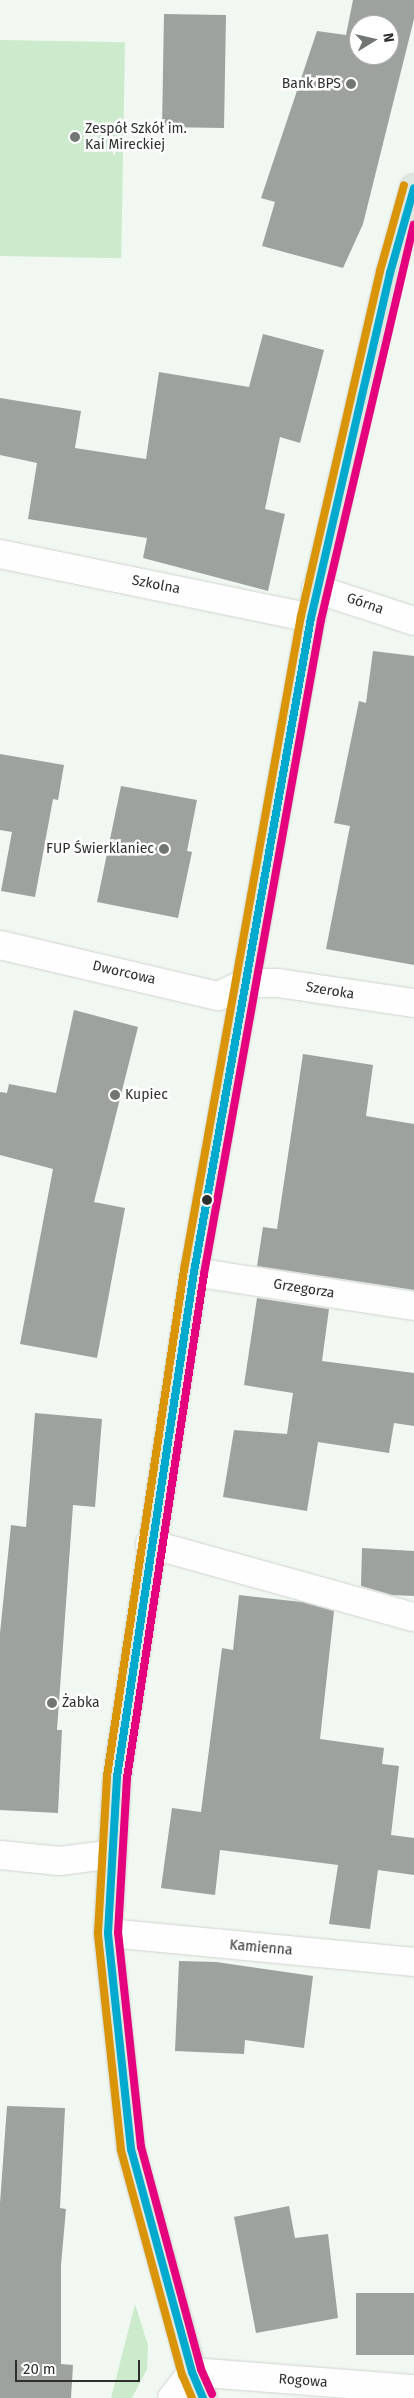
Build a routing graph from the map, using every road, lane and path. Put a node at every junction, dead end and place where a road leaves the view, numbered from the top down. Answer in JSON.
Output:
{"nodes":[{"id":1,"x":414,"y":188,"type":"edge"},
{"id":2,"x":0,"y":554,"type":"edge"},
{"id":3,"x":316,"y":589,"type":"junction"},
{"id":4,"x":311,"y":618,"type":"junction"},
{"id":5,"x":414,"y":621,"type":"edge"},
{"id":6,"x":0,"y":945,"type":"edge"},
{"id":7,"x":246,"y":983,"type":"junction"},
{"id":8,"x":414,"y":1003,"type":"edge"},
{"id":9,"x":194,"y":1272,"type":"junction"},
{"id":10,"x":414,"y":1306,"type":"edge"},
{"id":11,"x":150,"y":1544,"type":"junction"},
{"id":12,"x":414,"y":1617,"type":"edge"},
{"id":13,"x":0,"y":1854,"type":"edge"},
{"id":14,"x":113,"y":1854,"type":"junction"},
{"id":15,"x":108,"y":1933,"type":"junction"},
{"id":16,"x":414,"y":1962,"type":"edge"},
{"id":17,"x":192,"y":2372,"type":"junction"},
{"id":18,"x":414,"y":2389,"type":"edge"},
{"id":19,"x":172,"y":2398,"type":"edge"},
{"id":20,"x":202,"y":2398,"type":"edge"}],
"edges":[{"from":1,"to":3,"type":"main road"},
{"from":2,"to":4,"type":"street","name":"Szkolna"},
{"from":3,"to":4,"type":"main road"},
{"from":3,"to":5,"type":"street","name":"Górna"},
{"from":4,"to":7,"type":"main road"},
{"from":6,"to":7,"type":"street","name":"Dworcowa"},
{"from":7,"to":8,"type":"street","name":"Szeroka"},
{"from":7,"to":9,"type":"main road"},
{"from":9,"to":10,"type":"street","name":"Grzegorza"},
{"from":9,"to":11,"type":"main road"},
{"from":11,"to":12,"type":"street"},
{"from":11,"to":14,"type":"main road"},
{"from":13,"to":14,"type":"street"},
{"from":14,"to":15,"type":"main road"},
{"from":15,"to":16,"type":"street","name":"Kamienna"},
{"from":15,"to":17,"type":"main road"},
{"from":17,"to":18,"type":"street","name":"Rogowa"},
{"from":17,"to":19,"type":"street"},
{"from":17,"to":20,"type":"main road"}]}
